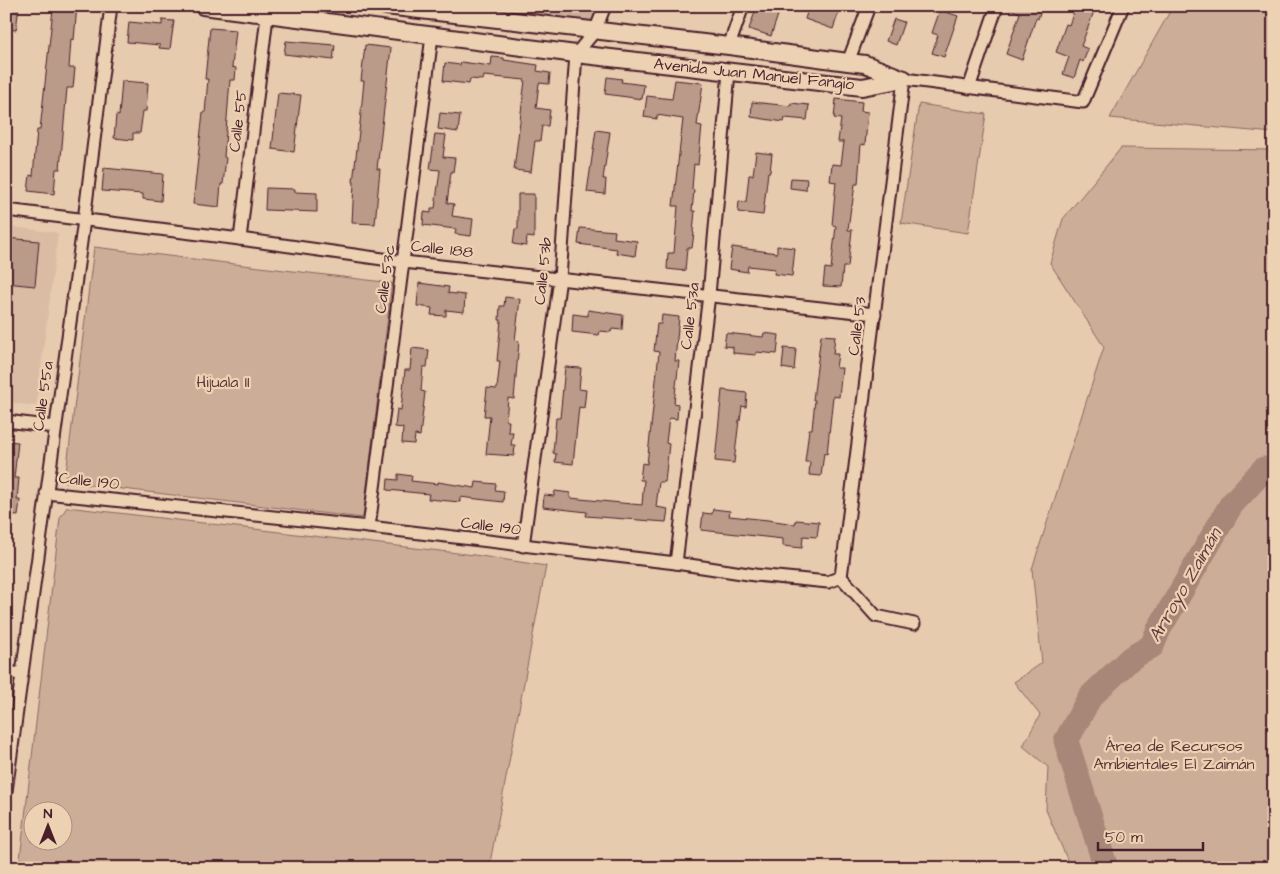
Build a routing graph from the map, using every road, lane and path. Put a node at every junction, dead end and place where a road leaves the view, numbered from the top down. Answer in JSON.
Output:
{"nodes":[{"id":1,"x":111,"y":6,"type":"edge"},
{"id":2,"x":203,"y":6,"type":"edge"},
{"id":3,"x":386,"y":6,"type":"edge"},
{"id":4,"x":605,"y":6,"type":"edge"},
{"id":5,"x":743,"y":6,"type":"edge"},
{"id":6,"x":869,"y":6,"type":"edge"},
{"id":7,"x":997,"y":6,"type":"edge"},
{"id":8,"x":1123,"y":6,"type":"edge"},
{"id":9,"x":233,"y":8,"type":"edge"},
{"id":10,"x":268,"y":10,"type":"edge"},
{"id":11,"x":466,"y":11,"type":"edge"},
{"id":12,"x":595,"y":31,"type":"junction"},
{"id":13,"x":432,"y":36,"type":"junction"},
{"id":14,"x":730,"y":46,"type":"junction"},
{"id":15,"x":576,"y":54,"type":"junction"},
{"id":16,"x":848,"y":62,"type":"junction"},
{"id":17,"x":729,"y":72,"type":"junction"},
{"id":18,"x":904,"y":79,"type":"junction"},
{"id":19,"x":969,"y":88,"type":"junction"},
{"id":20,"x":6,"y":210,"type":"edge"},
{"id":21,"x":84,"y":220,"type":"junction"},
{"id":22,"x":240,"y":239,"type":"junction"},
{"id":23,"x":404,"y":262,"type":"junction"},
{"id":24,"x":560,"y":278,"type":"junction"},
{"id":25,"x":709,"y":295,"type":"junction"},
{"id":26,"x":875,"y":314,"type":"junction"},
{"id":27,"x":6,"y":421,"type":"edge"},
{"id":28,"x":55,"y":427,"type":"junction"},
{"id":29,"x":46,"y":493,"type":"junction"},
{"id":30,"x":369,"y":527,"type":"junction"},
{"id":31,"x":523,"y":546,"type":"junction"},
{"id":32,"x":676,"y":563,"type":"junction"},
{"id":33,"x":841,"y":577,"type":"junction"},
{"id":34,"x":914,"y":624,"type":"dead end"},
{"id":35,"x":6,"y":672,"type":"edge"},
{"id":36,"x":22,"y":674,"type":"junction"},
{"id":37,"x":6,"y":791,"type":"edge"}],
"edges":[{"from":1,"to":21,"type":"street","name":"Calle 55a"},
{"from":2,"to":9,"type":"main road","name":"Avenida Juan Manuel Fangio"},
{"from":3,"to":11,"type":"main road","name":"Avenida Juan Manuel Fangio"},
{"from":4,"to":12,"type":"street"},
{"from":5,"to":14,"type":"street"},
{"from":6,"to":16,"type":"street"},
{"from":7,"to":19,"type":"street"},
{"from":8,"to":19,"type":"street"},
{"from":9,"to":10,"type":"main road","name":"Avenida Juan Manuel Fangio"},
{"from":10,"to":13,"type":"main road","name":"Avenida Juan Manuel Fangio"},
{"from":10,"to":22,"type":"street","name":"Calle 55"},
{"from":11,"to":12,"type":"main road","name":"Avenida Juan Manuel Fangio"},
{"from":12,"to":14,"type":"main road","name":"Avenida Juan Manuel Fangio"},
{"from":12,"to":15,"type":"street"},
{"from":13,"to":15,"type":"main road","name":"Avenida Juan Manuel Fangio"},
{"from":13,"to":23,"type":"street","name":"Calle 53c"},
{"from":14,"to":16,"type":"main road","name":"Avenida Juan Manuel Fangio"},
{"from":15,"to":17,"type":"main road","name":"Avenida Juan Manuel Fangio"},
{"from":15,"to":24,"type":"street","name":"Calle 53b"},
{"from":16,"to":18,"type":"main road","name":"Avenida Juan Manuel Fangio"},
{"from":17,"to":18,"type":"main road","name":"Avenida Juan Manuel Fangio"},
{"from":17,"to":25,"type":"street","name":"Calle 53a"},
{"from":18,"to":19,"type":"street"},
{"from":18,"to":26,"type":"street","name":"Calle 53"},
{"from":20,"to":21,"type":"street","name":"Calle 188"},
{"from":21,"to":22,"type":"street","name":"Calle 188"},
{"from":21,"to":28,"type":"street","name":"Calle 55a"},
{"from":22,"to":23,"type":"street","name":"Calle 188"},
{"from":23,"to":24,"type":"street","name":"Calle 188"},
{"from":23,"to":30,"type":"street","name":"Calle 53c"},
{"from":24,"to":25,"type":"street","name":"Calle 188"},
{"from":24,"to":31,"type":"street","name":"Calle 53b"},
{"from":25,"to":26,"type":"street","name":"Calle 188"},
{"from":25,"to":32,"type":"street","name":"Calle 53a"},
{"from":26,"to":33,"type":"street","name":"Calle 53"},
{"from":27,"to":28,"type":"street"},
{"from":28,"to":29,"type":"street","name":"Calle 55a"},
{"from":29,"to":30,"type":"street","name":"Calle 190"},
{"from":29,"to":36,"type":"street","name":"Calle 55a"},
{"from":30,"to":31,"type":"street","name":"Calle 190"},
{"from":31,"to":32,"type":"street","name":"Calle 190"},
{"from":32,"to":33,"type":"street","name":"Calle 190"},
{"from":33,"to":34,"type":"street"},
{"from":35,"to":36,"type":"street"},
{"from":36,"to":37,"type":"street","name":"Calle 55a"}]}
